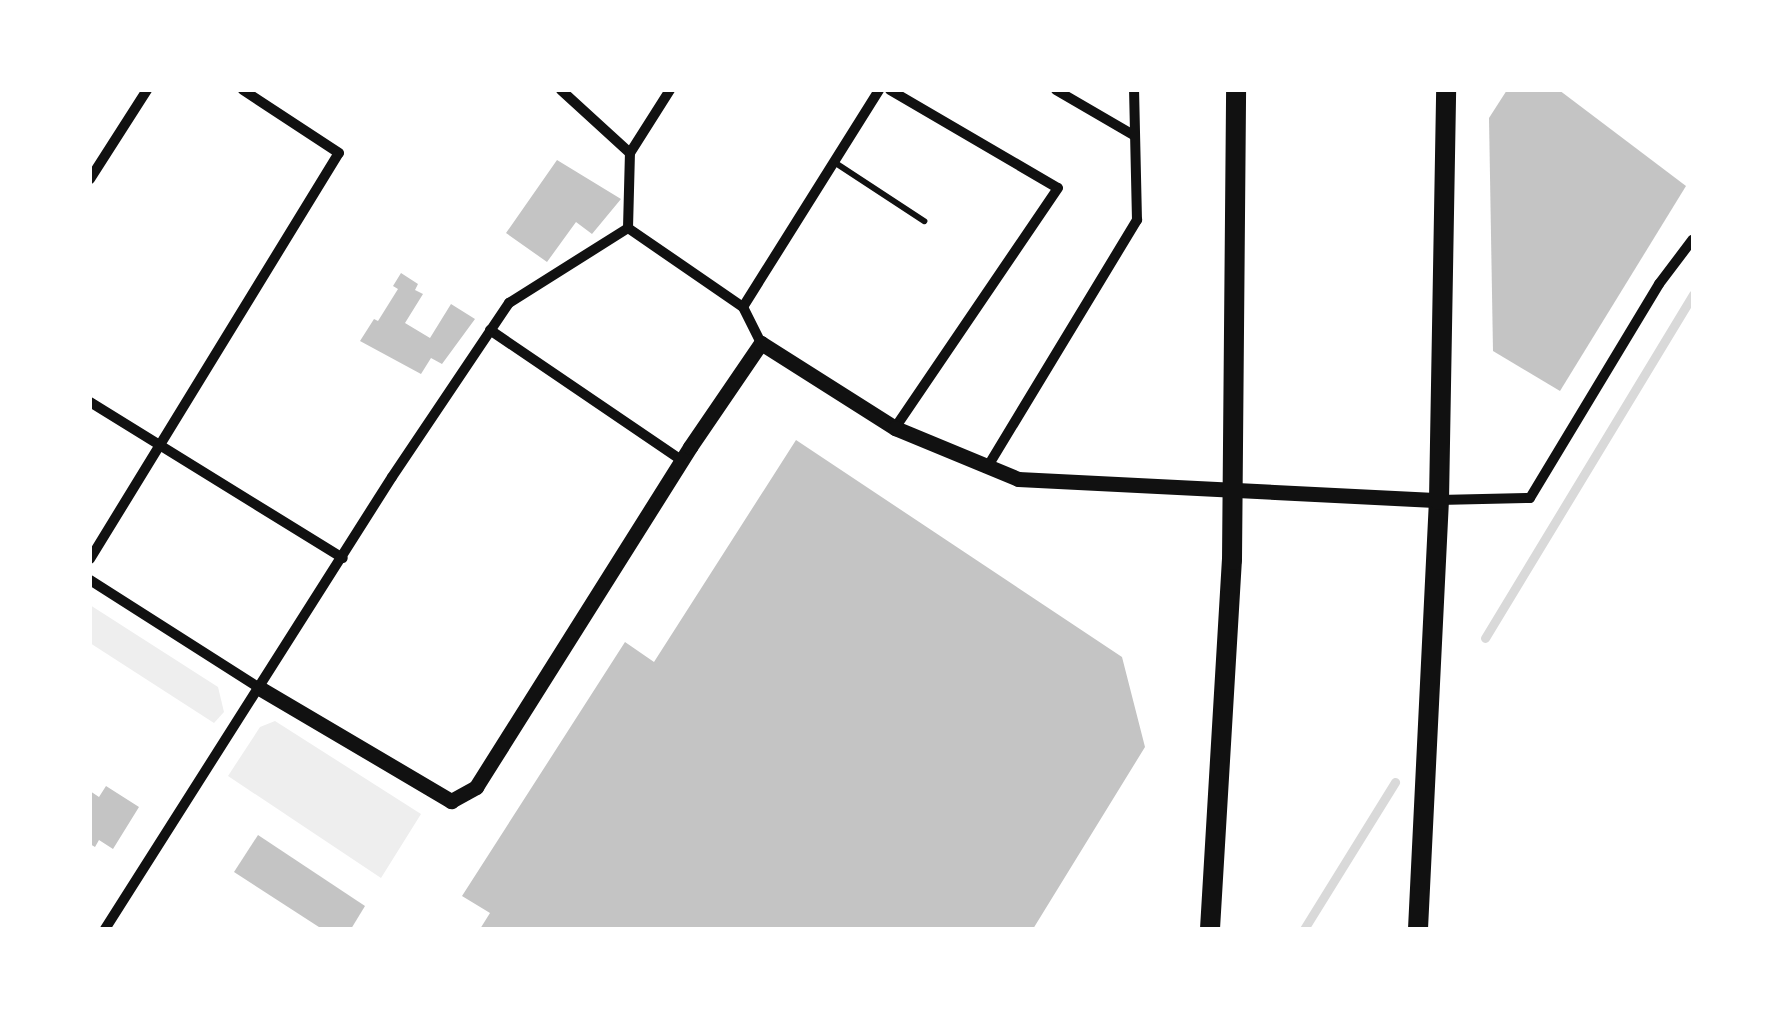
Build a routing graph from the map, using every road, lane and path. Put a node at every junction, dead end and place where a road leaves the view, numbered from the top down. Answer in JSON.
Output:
{"nodes":[{"id":1,"x":147,"y":90,"type":"edge"},
{"id":2,"x":243,"y":90,"type":"edge"},
{"id":3,"x":561,"y":90,"type":"edge"},
{"id":4,"x":670,"y":90,"type":"edge"},
{"id":5,"x":879,"y":90,"type":"edge"},
{"id":6,"x":1056,"y":90,"type":"edge"},
{"id":7,"x":1134,"y":90,"type":"edge"},
{"id":8,"x":1236,"y":90,"type":"edge"},
{"id":9,"x":1446,"y":90,"type":"edge"},
{"id":10,"x":897,"y":92,"type":"edge"},
{"id":11,"x":1135,"y":136,"type":"junction"},
{"id":12,"x":630,"y":153,"type":"junction"},
{"id":13,"x":834,"y":162,"type":"junction"},
{"id":14,"x":90,"y":179,"type":"edge"},
{"id":15,"x":924,"y":221,"type":"dead end"},
{"id":16,"x":628,"y":228,"type":"junction"},
{"id":17,"x":1693,"y":239,"type":"edge"},
{"id":18,"x":743,"y":307,"type":"junction"},
{"id":19,"x":490,"y":330,"type":"junction"},
{"id":20,"x":761,"y":343,"type":"junction"},
{"id":21,"x":90,"y":402,"type":"edge"},
{"id":22,"x":896,"y":428,"type":"junction"},
{"id":23,"x":160,"y":446,"type":"junction"},
{"id":24,"x":681,"y":460,"type":"junction"},
{"id":25,"x":988,"y":466,"type":"junction"},
{"id":26,"x":1229,"y":488,"type":"junction"},
{"id":27,"x":1439,"y":500,"type":"junction"},
{"id":28,"x":343,"y":558,"type":"junction"},
{"id":29,"x":90,"y":559,"type":"edge"},
{"id":30,"x":90,"y":580,"type":"edge"},
{"id":31,"x":262,"y":689,"type":"junction"},
{"id":32,"x":105,"y":929,"type":"edge"},
{"id":33,"x":1210,"y":929,"type":"edge"},
{"id":34,"x":1418,"y":929,"type":"edge"}],
"edges":[{"from":1,"to":14,"type":"street"},
{"from":2,"to":23,"type":"street"},
{"from":3,"to":12,"type":"street"},
{"from":4,"to":12,"type":"street"},
{"from":5,"to":13,"type":"street"},
{"from":6,"to":11,"type":"street"},
{"from":7,"to":11,"type":"street"},
{"from":8,"to":26,"type":"main road"},
{"from":9,"to":27,"type":"main road"},
{"from":10,"to":22,"type":"street"},
{"from":11,"to":25,"type":"street"},
{"from":12,"to":16,"type":"street"},
{"from":13,"to":15,"type":"lane"},
{"from":13,"to":18,"type":"street"},
{"from":16,"to":18,"type":"street"},
{"from":16,"to":19,"type":"street"},
{"from":17,"to":27,"type":"street"},
{"from":18,"to":20,"type":"street"},
{"from":19,"to":24,"type":"street"},
{"from":19,"to":28,"type":"street"},
{"from":20,"to":22,"type":"street"},
{"from":20,"to":24,"type":"street"},
{"from":21,"to":23,"type":"street"},
{"from":22,"to":25,"type":"street"},
{"from":23,"to":28,"type":"street"},
{"from":23,"to":29,"type":"street"},
{"from":24,"to":31,"type":"street"},
{"from":25,"to":26,"type":"street"},
{"from":26,"to":27,"type":"street"},
{"from":26,"to":33,"type":"main road"},
{"from":27,"to":34,"type":"main road"},
{"from":28,"to":31,"type":"street"},
{"from":30,"to":31,"type":"street"},
{"from":31,"to":32,"type":"street"}]}
